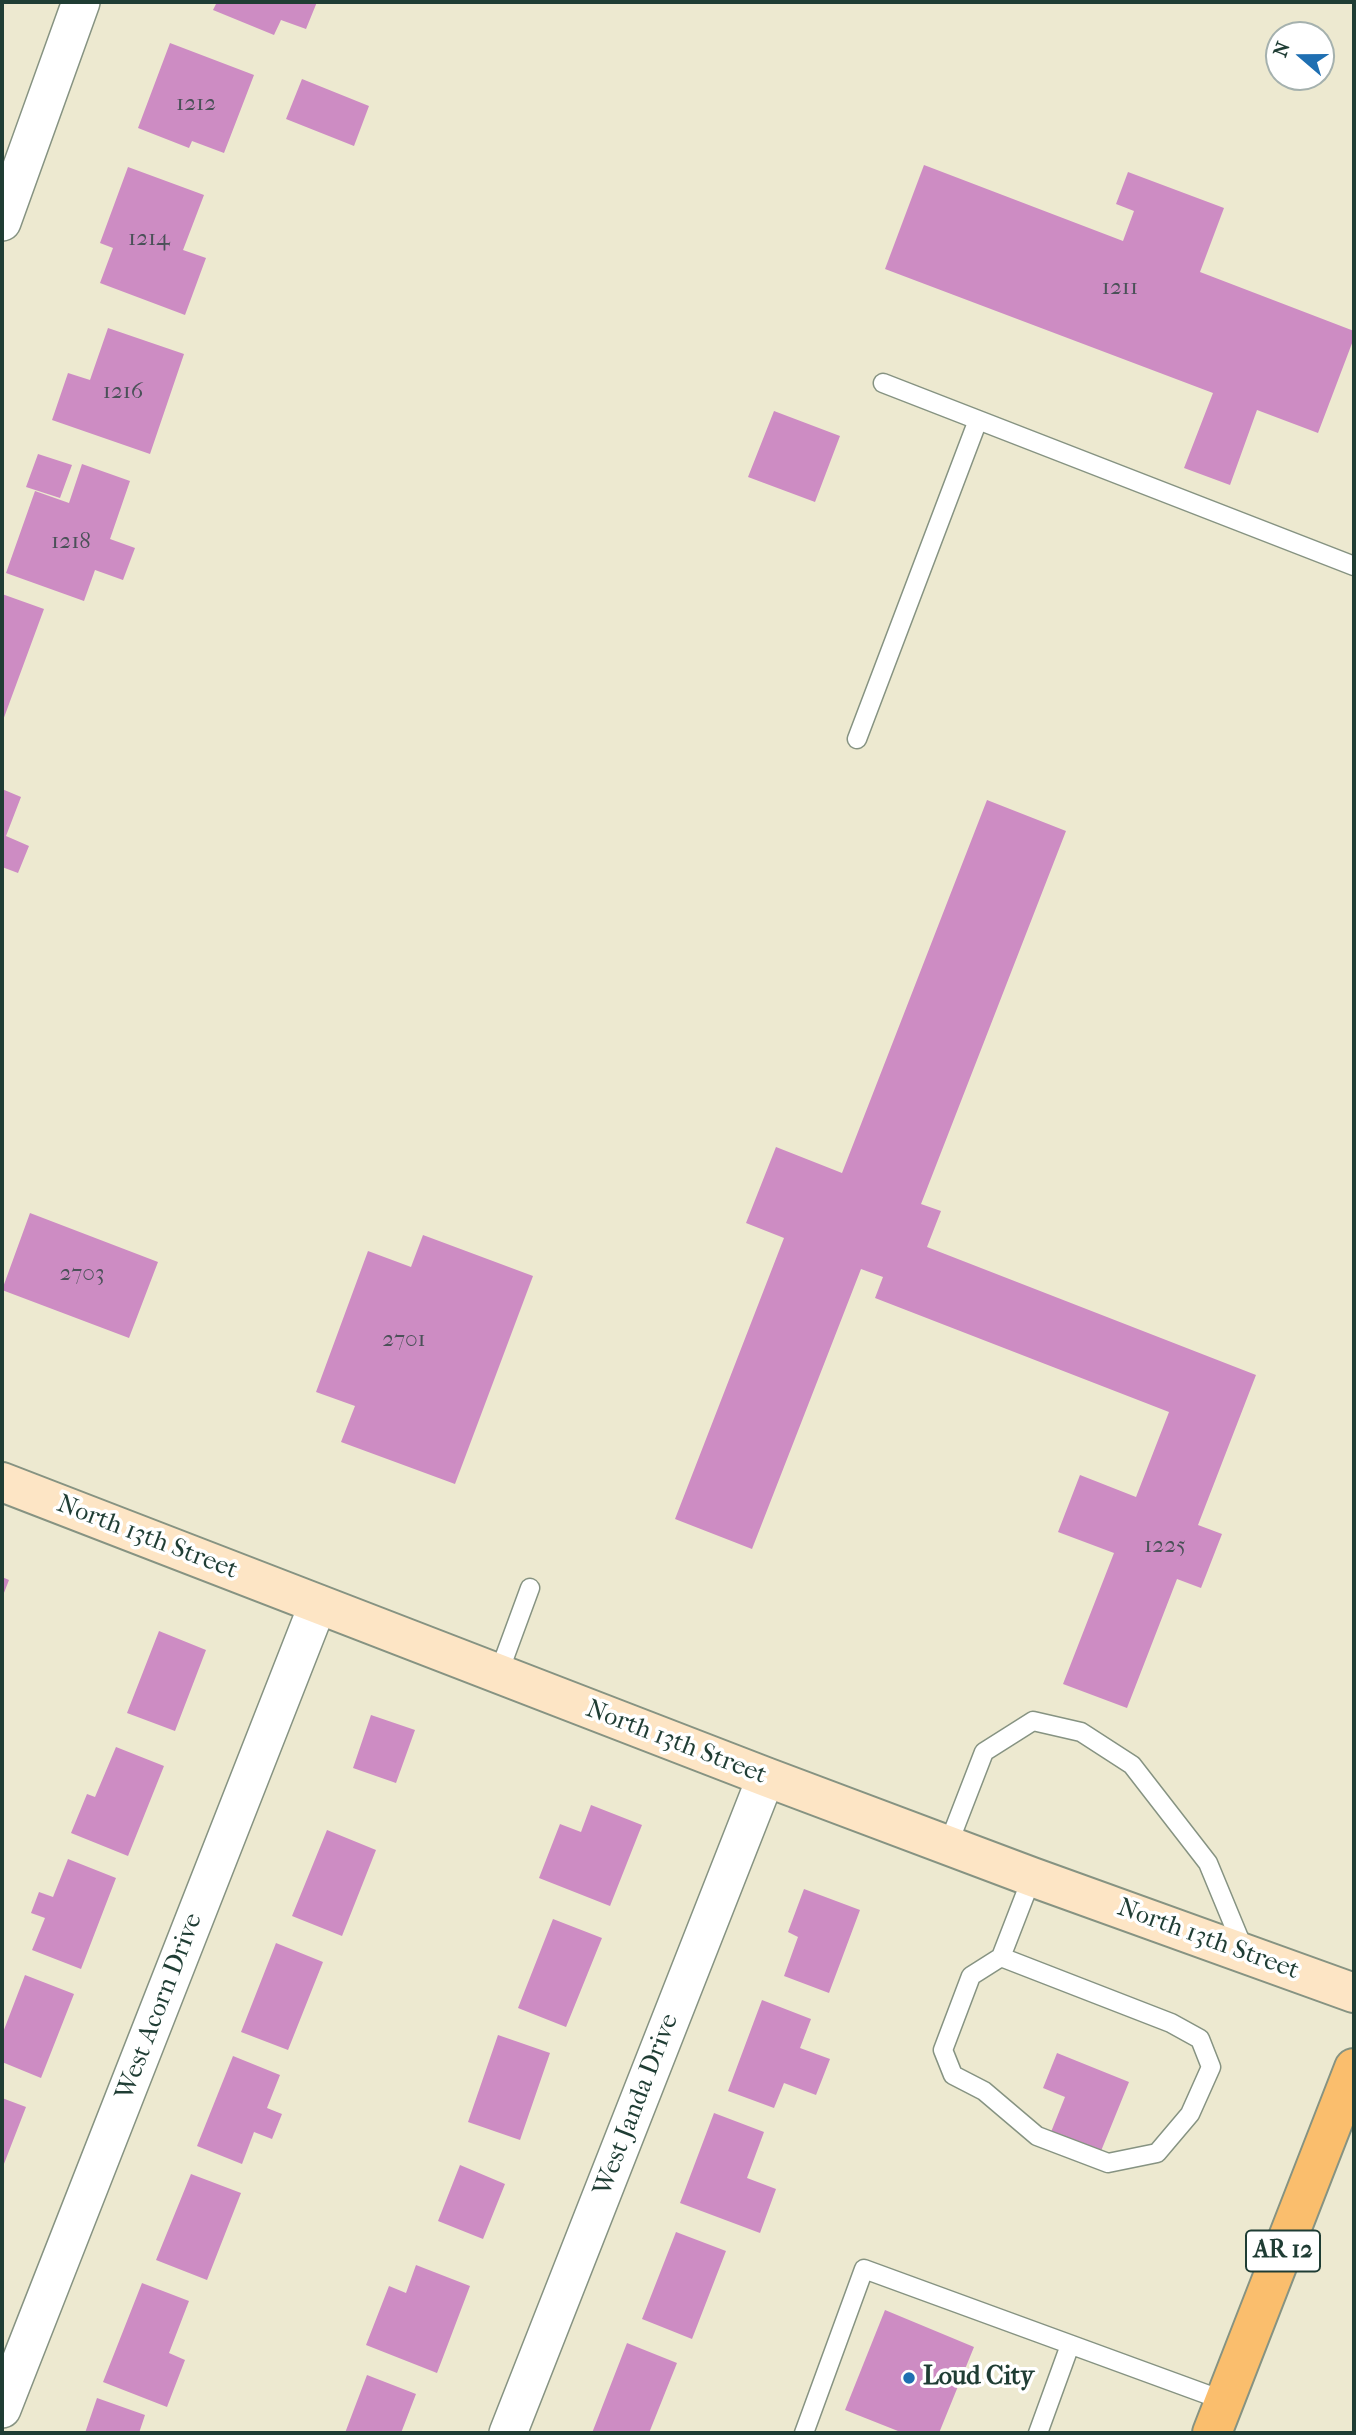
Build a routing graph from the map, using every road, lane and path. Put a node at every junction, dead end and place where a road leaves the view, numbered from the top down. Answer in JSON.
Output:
{"nodes":[{"id":1,"x":81,"y":2,"type":"edge"},
{"id":2,"x":2,"y":222,"type":"edge"},
{"id":3,"x":883,"y":383,"type":"dead end"},
{"id":4,"x":978,"y":420,"type":"junction"},
{"id":5,"x":1354,"y":566,"type":"edge"},
{"id":6,"x":856,"y":739,"type":"dead end"},
{"id":7,"x":2,"y":1482,"type":"edge"},
{"id":8,"x":530,"y":1588,"type":"dead end"},
{"id":9,"x":318,"y":1604,"type":"junction"},
{"id":10,"x":498,"y":1675,"type":"junction"},
{"id":11,"x":765,"y":1777,"type":"junction"},
{"id":12,"x":948,"y":1845,"type":"junction"},
{"id":13,"x":1032,"y":1877,"type":"junction"},
{"id":14,"x":1245,"y":1954,"type":"junction"},
{"id":15,"x":1001,"y":1957,"type":"junction"},
{"id":16,"x":1354,"y":1993,"type":"edge"},
{"id":17,"x":1354,"y":2068,"type":"edge"},
{"id":18,"x":1070,"y":2345,"type":"junction"},
{"id":19,"x":2,"y":2409,"type":"edge"},
{"id":20,"x":1218,"y":2417,"type":"edge"},
{"id":21,"x":508,"y":2433,"type":"edge"},
{"id":22,"x":804,"y":2433,"type":"edge"},
{"id":23,"x":1038,"y":2433,"type":"edge"}],
"edges":[{"from":1,"to":2,"type":"street"},
{"from":3,"to":4,"type":"lane"},
{"from":4,"to":5,"type":"lane"},
{"from":4,"to":6,"type":"lane"},
{"from":7,"to":9,"type":"street","name":"North 13th Street"},
{"from":8,"to":10,"type":"lane"},
{"from":9,"to":10,"type":"street","name":"North 13th Street"},
{"from":9,"to":19,"type":"street","name":"West Acorn Drive"},
{"from":10,"to":11,"type":"street","name":"North 13th Street"},
{"from":11,"to":12,"type":"street","name":"North 13th Street"},
{"from":11,"to":21,"type":"street","name":"West Janda Drive"},
{"from":12,"to":13,"type":"street","name":"North 13th Street"},
{"from":12,"to":14,"type":"lane"},
{"from":13,"to":14,"type":"street","name":"North 13th Street"},
{"from":13,"to":15,"type":"lane"},
{"from":14,"to":16,"type":"street","name":"North 13th Street"},
{"from":15,"to":15,"type":"lane"},
{"from":17,"to":20,"type":"highway","number":"AR 12"},
{"from":18,"to":20,"type":"lane"},
{"from":18,"to":22,"type":"lane"},
{"from":18,"to":23,"type":"lane"}]}
